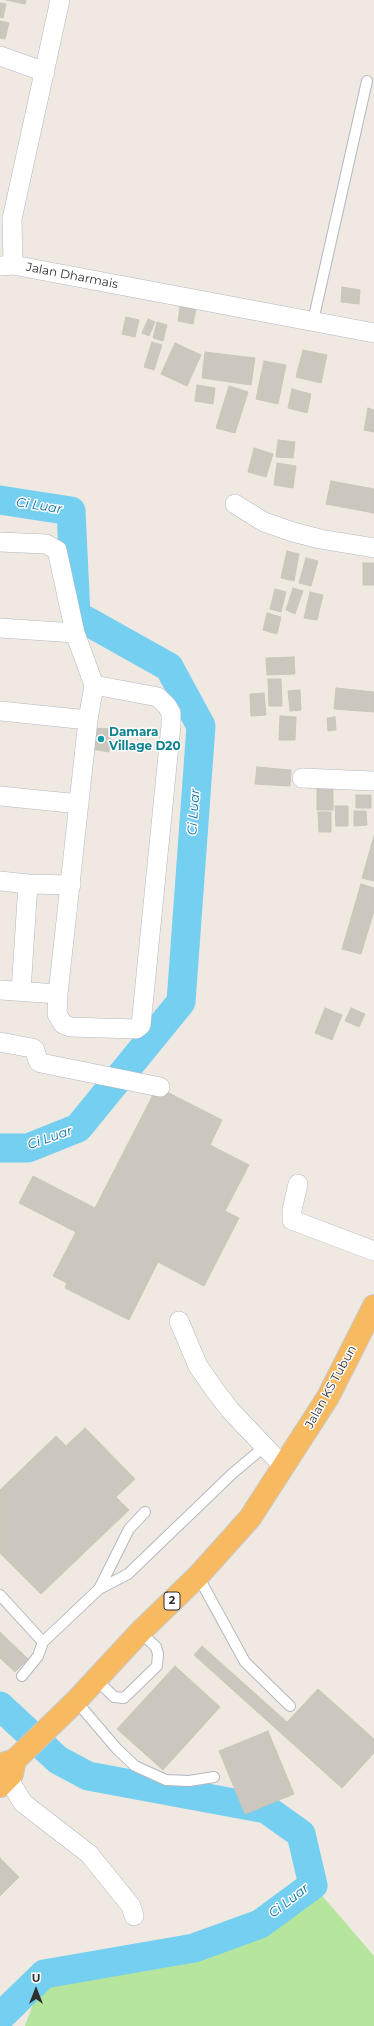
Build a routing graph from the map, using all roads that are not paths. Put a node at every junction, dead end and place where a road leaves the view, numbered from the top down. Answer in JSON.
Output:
{"nodes":[{"id":1,"x":60,"y":0,"type":"edge"},
{"id":2,"x":0,"y":56,"type":"edge"},
{"id":3,"x":45,"y":72,"type":"junction"},
{"id":4,"x":367,"y":81,"type":"dead end"},
{"id":5,"x":6,"y":265,"type":"edge"},
{"id":6,"x":313,"y":321,"type":"junction"},
{"id":7,"x":374,"y":333,"type":"edge"},
{"id":8,"x":234,"y":504,"type":"dead end"},
{"id":9,"x":0,"y":542,"type":"edge"},
{"id":10,"x":374,"y":548,"type":"edge"},
{"id":11,"x":0,"y":628,"type":"edge"},
{"id":12,"x":75,"y":634,"type":"junction"},
{"id":13,"x":94,"y":685,"type":"junction"},
{"id":14,"x":0,"y":712,"type":"edge"},
{"id":15,"x":88,"y":720,"type":"junction"},
{"id":16,"x":302,"y":778,"type":"dead end"},
{"id":17,"x":374,"y":781,"type":"edge"},
{"id":18,"x":0,"y":796,"type":"edge"},
{"id":19,"x":79,"y":804,"type":"junction"},
{"id":20,"x":0,"y":881,"type":"edge"},
{"id":21,"x":28,"y":884,"type":"junction"},
{"id":22,"x":71,"y":885,"type":"junction"},
{"id":23,"x":0,"y":990,"type":"edge"},
{"id":24,"x":21,"y":991,"type":"junction"},
{"id":25,"x":58,"y":994,"type":"junction"},
{"id":26,"x":0,"y":1042,"type":"edge"},
{"id":27,"x":160,"y":1087,"type":"dead end"},
{"id":28,"x":298,"y":1184,"type":"dead end"},
{"id":29,"x":374,"y":1251,"type":"edge"},
{"id":30,"x":374,"y":1306,"type":"edge"},
{"id":31,"x":179,"y":1321,"type":"dead end"},
{"id":32,"x":264,"y":1447,"type":"junction"},
{"id":33,"x":284,"y":1467,"type":"junction"},
{"id":34,"x":145,"y":1512,"type":"dead end"},
{"id":35,"x":198,"y":1576,"type":"junction"},
{"id":36,"x":99,"y":1589,"type":"junction"},
{"id":37,"x":0,"y":1595,"type":"edge"},
{"id":38,"x":140,"y":1632,"type":"junction"},
{"id":39,"x":42,"y":1642,"type":"junction"},
{"id":40,"x":22,"y":1676,"type":"dead end"},
{"id":41,"x":97,"y":1680,"type":"junction"},
{"id":42,"x":76,"y":1701,"type":"junction"},
{"id":43,"x":290,"y":1706,"type":"dead end"},
{"id":44,"x":6,"y":1767,"type":"edge"},
{"id":45,"x":214,"y":1777,"type":"dead end"},
{"id":46,"x":134,"y":1916,"type":"dead end"}],
"edges":[{"from":1,"to":3,"type":"street","name":"Jalan Dharmais"},
{"from":2,"to":3,"type":"street"},
{"from":3,"to":5,"type":"street","name":"Jalan Dharmais"},
{"from":4,"to":6,"type":"lane"},
{"from":5,"to":6,"type":"street","name":"Jalan Dharmais"},
{"from":6,"to":7,"type":"street","name":"Jalan Dharmais"},
{"from":8,"to":10,"type":"street"},
{"from":9,"to":12,"type":"street"},
{"from":11,"to":12,"type":"street"},
{"from":12,"to":13,"type":"street"},
{"from":13,"to":15,"type":"street"},
{"from":13,"to":25,"type":"street"},
{"from":14,"to":15,"type":"street"},
{"from":15,"to":19,"type":"street"},
{"from":16,"to":17,"type":"street"},
{"from":18,"to":19,"type":"street"},
{"from":19,"to":22,"type":"street"},
{"from":20,"to":21,"type":"street"},
{"from":21,"to":22,"type":"street"},
{"from":21,"to":24,"type":"street"},
{"from":22,"to":25,"type":"street"},
{"from":23,"to":24,"type":"street"},
{"from":24,"to":25,"type":"street"},
{"from":26,"to":27,"type":"street"},
{"from":28,"to":29,"type":"street"},
{"from":30,"to":33,"type":"highway","name":"Jalan KS Tubun","number":"2"},
{"from":31,"to":32,"type":"street"},
{"from":32,"to":33,"type":"street"},
{"from":32,"to":36,"type":"lane"},
{"from":33,"to":35,"type":"highway","number":"2"},
{"from":34,"to":36,"type":"lane"},
{"from":35,"to":38,"type":"highway","number":"2"},
{"from":35,"to":43,"type":"lane"},
{"from":36,"to":39,"type":"lane"},
{"from":37,"to":39,"type":"lane"},
{"from":38,"to":41,"type":"highway","number":"2"},
{"from":38,"to":41,"type":"lane"},
{"from":39,"to":40,"type":"lane"},
{"from":41,"to":42,"type":"highway","number":"2"},
{"from":42,"to":44,"type":"highway","number":"2"},
{"from":42,"to":45,"type":"lane"},
{"from":44,"to":46,"type":"street"}]}
